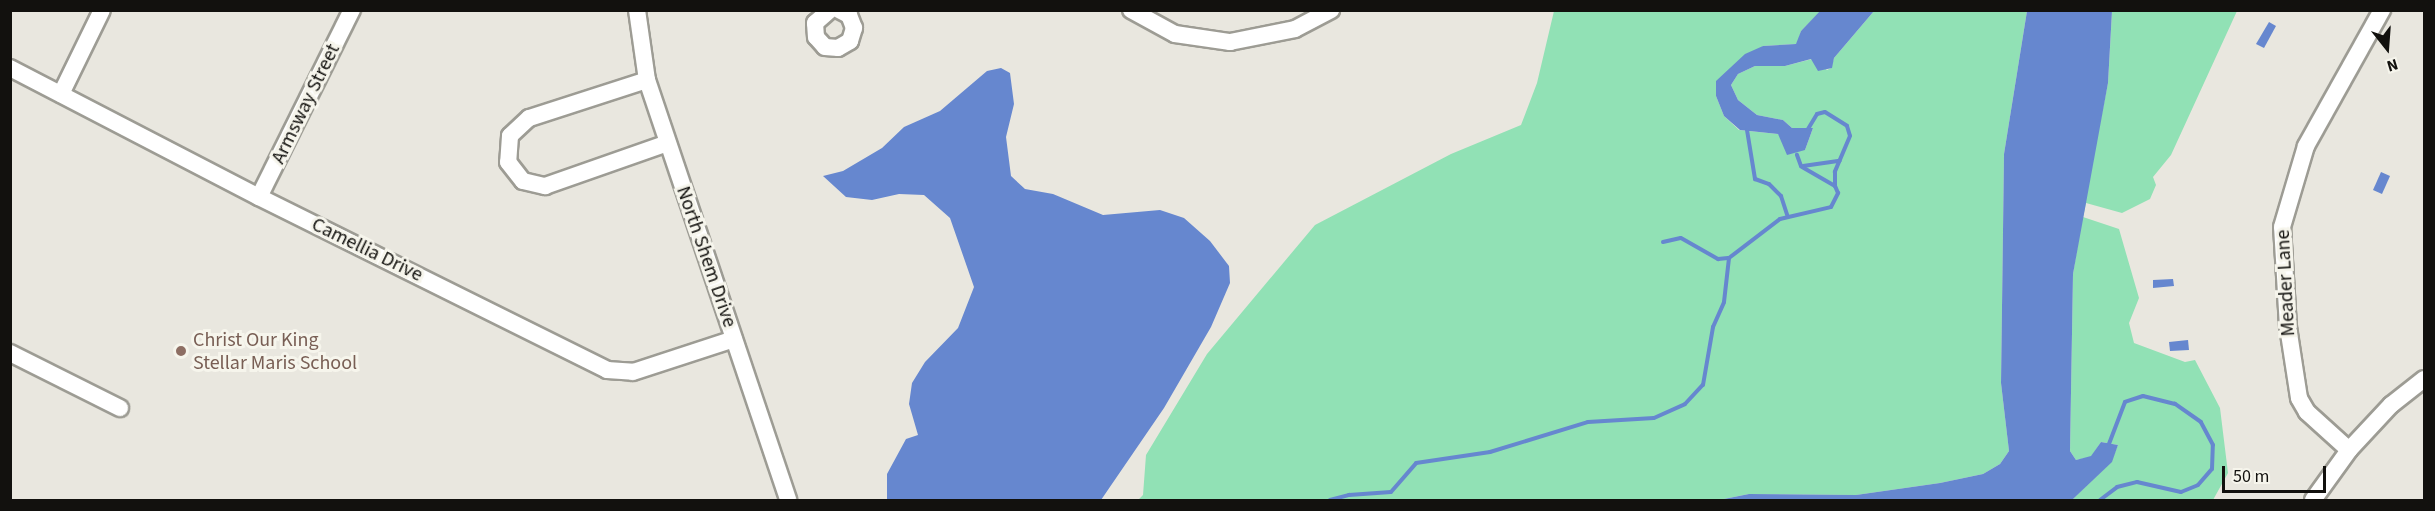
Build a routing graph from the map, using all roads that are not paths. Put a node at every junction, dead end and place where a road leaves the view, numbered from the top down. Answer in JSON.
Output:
{"nodes":[{"id":1,"x":102,"y":10,"type":"edge"},
{"id":2,"x":352,"y":10,"type":"edge"},
{"id":3,"x":637,"y":10,"type":"edge"},
{"id":4,"x":1131,"y":10,"type":"edge"},
{"id":5,"x":1331,"y":10,"type":"edge"},
{"id":6,"x":2382,"y":10,"type":"edge"},
{"id":7,"x":10,"y":68,"type":"edge"},
{"id":8,"x":646,"y":80,"type":"junction"},
{"id":9,"x":61,"y":94,"type":"junction"},
{"id":10,"x":668,"y":143,"type":"junction"},
{"id":11,"x":259,"y":197,"type":"junction"},
{"id":12,"x":734,"y":339,"type":"junction"},
{"id":13,"x":10,"y":353,"type":"edge"},
{"id":14,"x":2424,"y":379,"type":"edge"},
{"id":15,"x":120,"y":408,"type":"dead end"},
{"id":16,"x":2349,"y":450,"type":"junction"},
{"id":17,"x":788,"y":501,"type":"edge"},
{"id":18,"x":2313,"y":501,"type":"edge"}],
"edges":[{"from":1,"to":9,"type":"street"},
{"from":2,"to":11,"type":"street","name":"Armsway Street"},
{"from":3,"to":8,"type":"street","name":"North Shem Drive"},
{"from":4,"to":5,"type":"street"},
{"from":6,"to":16,"type":"street","name":"Meader Lane"},
{"from":7,"to":9,"type":"street","name":"Camellia Drive"},
{"from":8,"to":10,"type":"street","name":"North Shem Drive"},
{"from":8,"to":10,"type":"street"},
{"from":9,"to":11,"type":"street","name":"Camellia Drive"},
{"from":10,"to":12,"type":"street","name":"North Shem Drive"},
{"from":11,"to":12,"type":"street","name":"Camellia Drive"},
{"from":12,"to":17,"type":"street","name":"North Shem Drive"},
{"from":13,"to":15,"type":"street"},
{"from":14,"to":16,"type":"street"},
{"from":16,"to":18,"type":"street"}]}
